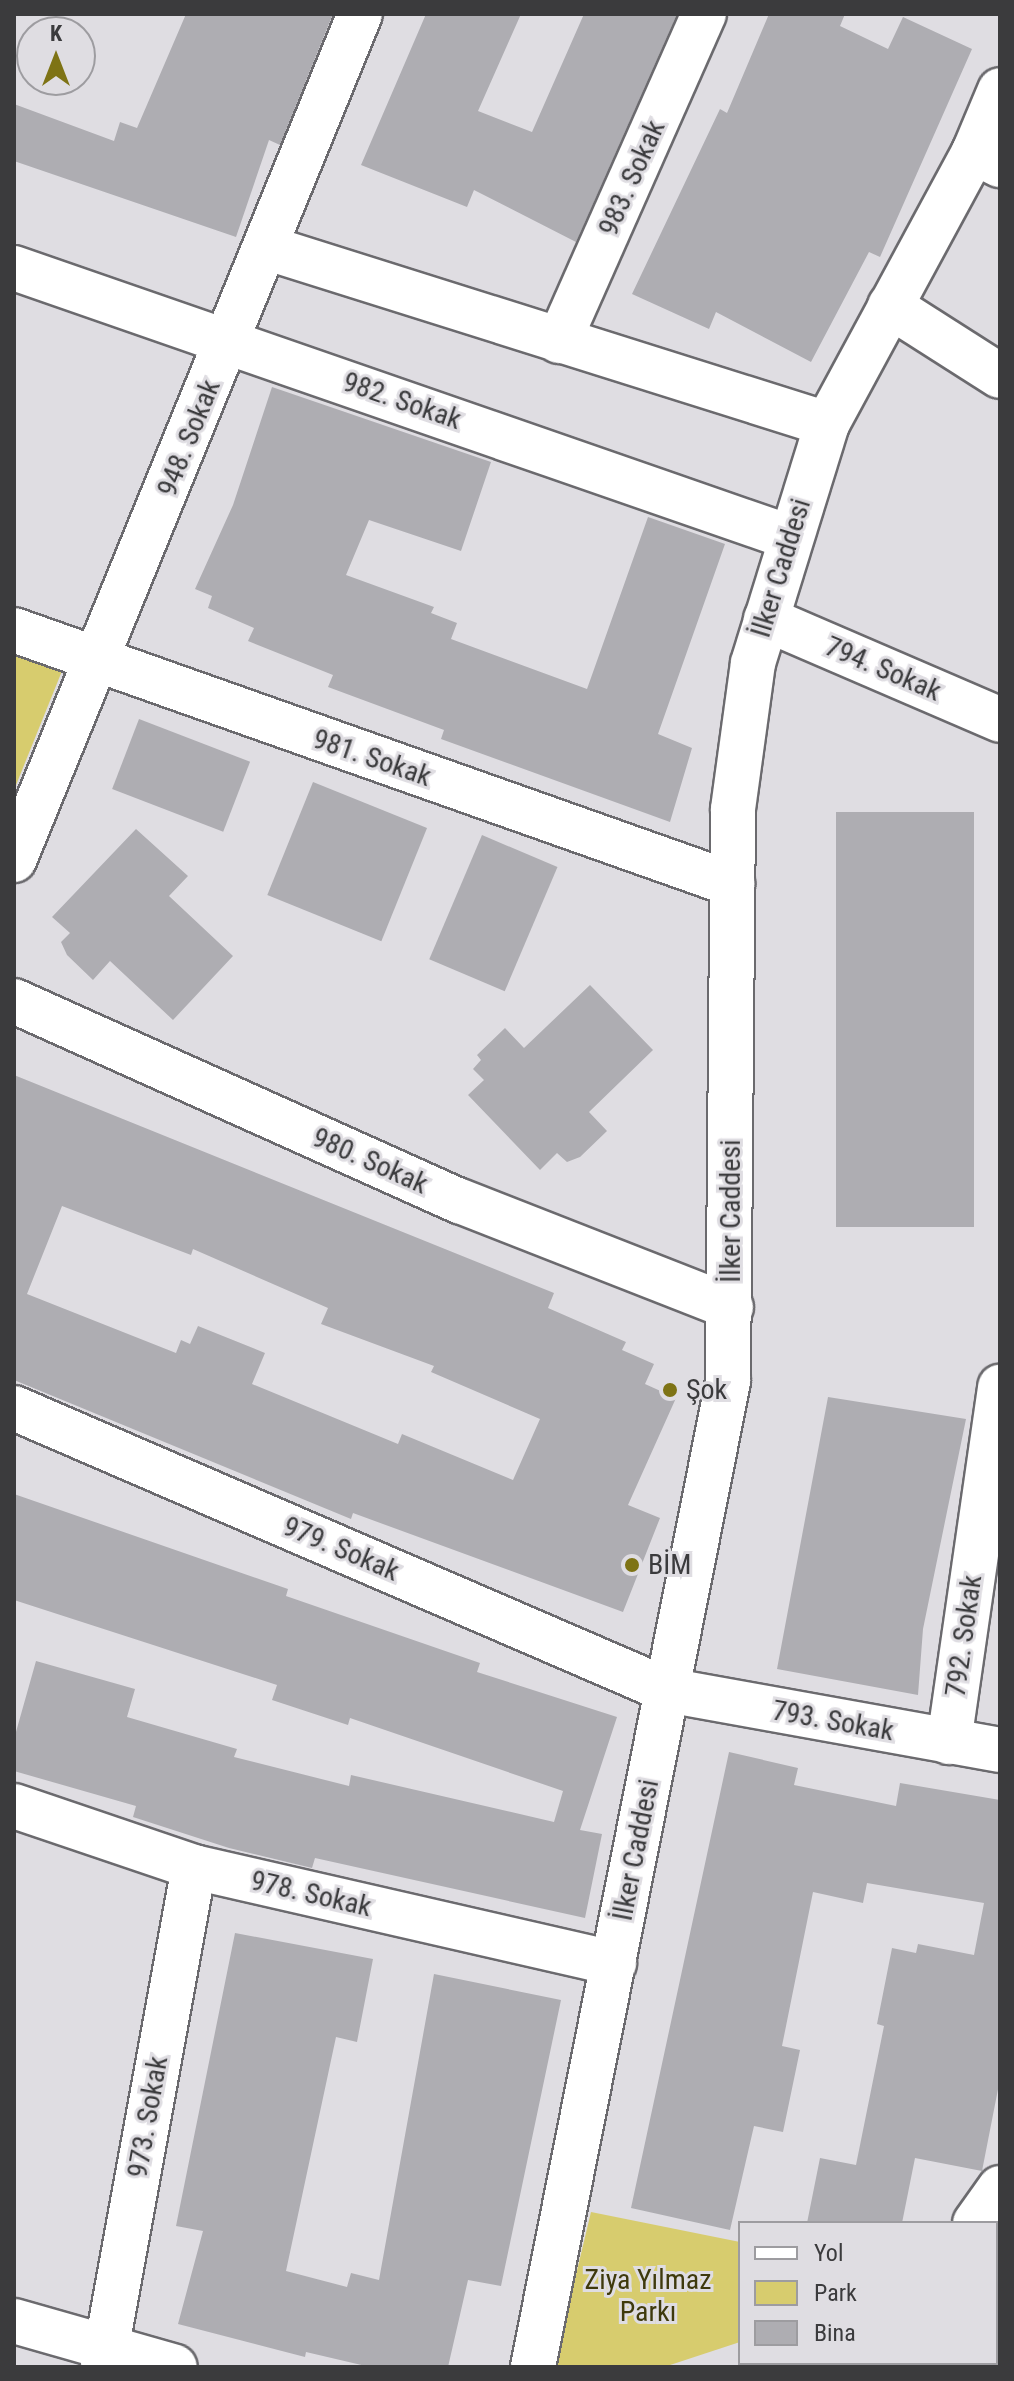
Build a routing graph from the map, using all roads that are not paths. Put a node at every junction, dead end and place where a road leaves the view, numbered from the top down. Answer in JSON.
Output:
{"nodes":[{"id":1,"x":360,"y":14,"type":"edge"},
{"id":2,"x":704,"y":14,"type":"edge"},
{"id":3,"x":1000,"y":90,"type":"edge"},
{"id":4,"x":987,"y":158,"type":"edge"},
{"id":5,"x":268,"y":248,"type":"junction"},
{"id":6,"x":14,"y":268,"type":"edge"},
{"id":7,"x":890,"y":306,"type":"junction"},
{"id":8,"x":229,"y":340,"type":"junction"},
{"id":9,"x":559,"y":341,"type":"junction"},
{"id":10,"x":1000,"y":376,"type":"edge"},
{"id":11,"x":827,"y":424,"type":"junction"},
{"id":12,"x":789,"y":537,"type":"junction"},
{"id":13,"x":766,"y":619,"type":"junction"},
{"id":14,"x":14,"y":630,"type":"edge"},
{"id":15,"x":98,"y":663,"type":"junction"},
{"id":16,"x":1000,"y":720,"type":"edge"},
{"id":17,"x":14,"y":860,"type":"edge"},
{"id":18,"x":732,"y":884,"type":"junction"},
{"id":19,"x":14,"y":1001,"type":"edge"},
{"id":20,"x":731,"y":1307,"type":"junction"},
{"id":21,"x":1000,"y":1387,"type":"edge"},
{"id":22,"x":14,"y":1408,"type":"edge"},
{"id":23,"x":667,"y":1690,"type":"junction"},
{"id":24,"x":949,"y":1742,"type":"junction"},
{"id":25,"x":1000,"y":1750,"type":"edge"},
{"id":26,"x":14,"y":1806,"type":"edge"},
{"id":27,"x":194,"y":1867,"type":"junction"},
{"id":28,"x":614,"y":1963,"type":"junction"},
{"id":29,"x":1000,"y":2188,"type":"edge"},
{"id":30,"x":976,"y":2221,"type":"edge"},
{"id":31,"x":14,"y":2321,"type":"edge"},
{"id":32,"x":105,"y":2357,"type":"edge"},
{"id":33,"x":175,"y":2367,"type":"edge"},
{"id":34,"x":533,"y":2367,"type":"edge"}],
"edges":[{"from":1,"to":5,"type":"street","name":"948. Sokak"},
{"from":2,"to":9,"type":"street","name":"983. Sokak"},
{"from":3,"to":4,"type":"street","name":"İlker Caddesi"},
{"from":4,"to":7,"type":"street","name":"İlker Caddesi"},
{"from":5,"to":8,"type":"street","name":"948. Sokak"},
{"from":5,"to":9,"type":"street"},
{"from":6,"to":8,"type":"street","name":"982. Sokak"},
{"from":7,"to":10,"type":"street"},
{"from":7,"to":11,"type":"street","name":"İlker Caddesi"},
{"from":8,"to":12,"type":"street","name":"982. Sokak"},
{"from":8,"to":15,"type":"street","name":"948. Sokak"},
{"from":9,"to":11,"type":"street"},
{"from":11,"to":12,"type":"street","name":"İlker Caddesi"},
{"from":12,"to":13,"type":"street","name":"İlker Caddesi"},
{"from":13,"to":16,"type":"street","name":"794. Sokak"},
{"from":13,"to":18,"type":"street","name":"İlker Caddesi"},
{"from":14,"to":15,"type":"street","name":"981. Sokak"},
{"from":15,"to":17,"type":"street","name":"948. Sokak"},
{"from":15,"to":18,"type":"street","name":"981. Sokak"},
{"from":18,"to":20,"type":"street","name":"İlker Caddesi"},
{"from":19,"to":20,"type":"street","name":"980. Sokak"},
{"from":20,"to":23,"type":"street","name":"İlker Caddesi"},
{"from":21,"to":24,"type":"street","name":"792. Sokak"},
{"from":22,"to":23,"type":"street","name":"979. Sokak"},
{"from":23,"to":24,"type":"street","name":"793. Sokak"},
{"from":23,"to":28,"type":"street","name":"İlker Caddesi"},
{"from":24,"to":25,"type":"street","name":"793. Sokak"},
{"from":26,"to":27,"type":"street","name":"978. Sokak"},
{"from":27,"to":28,"type":"street","name":"978. Sokak"},
{"from":27,"to":32,"type":"street","name":"973. Sokak"},
{"from":28,"to":34,"type":"street","name":"İlker Caddesi"},
{"from":29,"to":30,"type":"street"},
{"from":31,"to":32,"type":"street"},
{"from":32,"to":33,"type":"street"}]}
